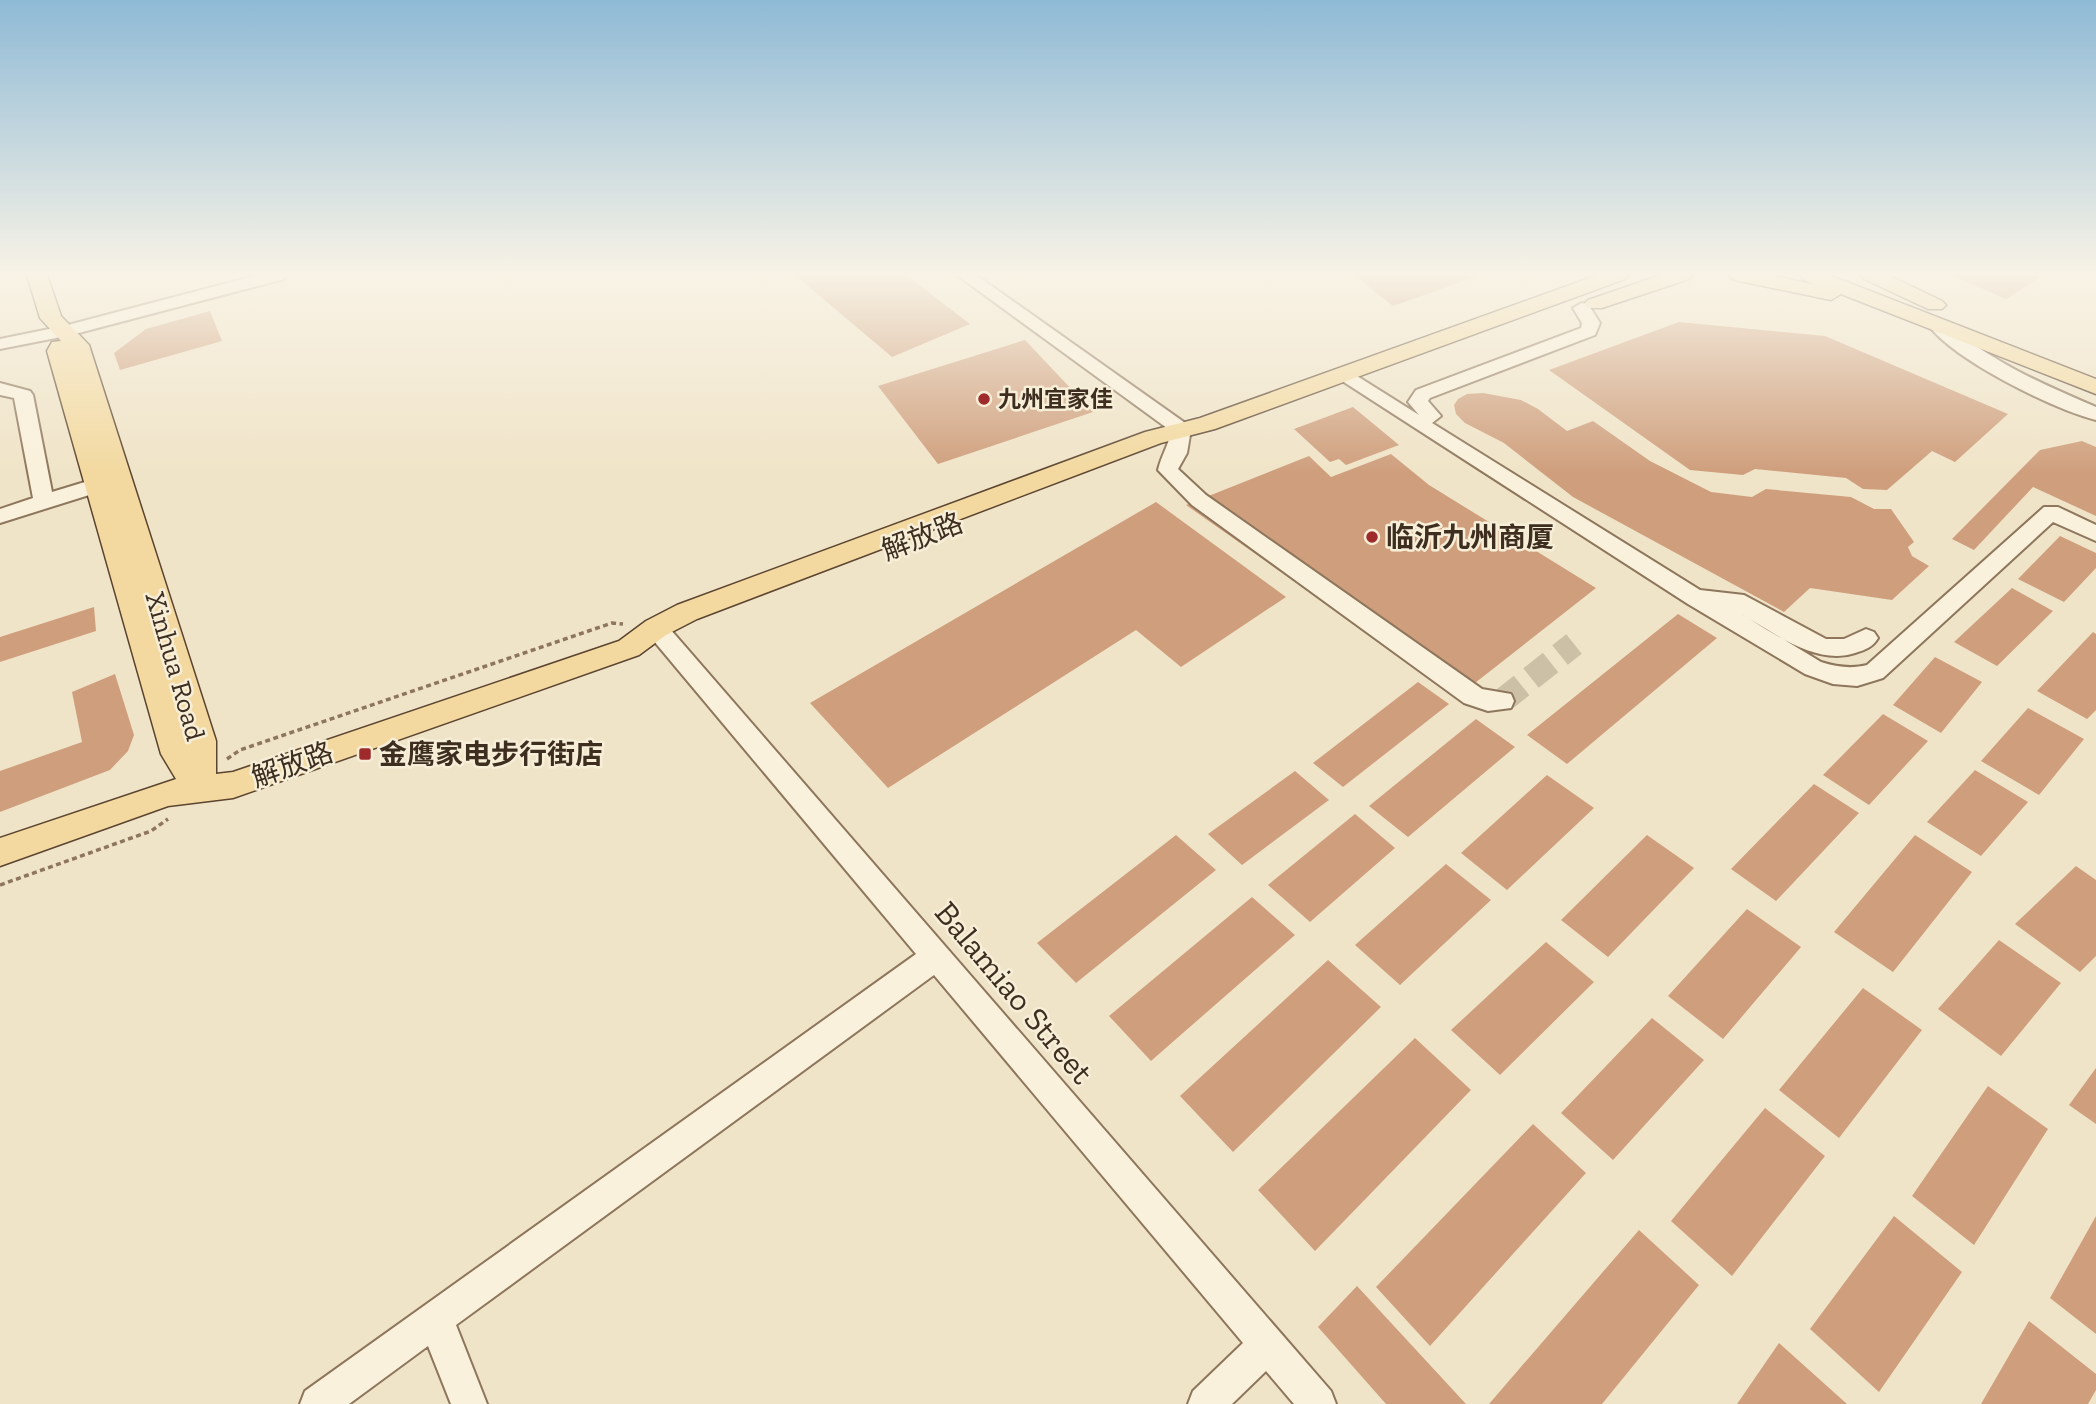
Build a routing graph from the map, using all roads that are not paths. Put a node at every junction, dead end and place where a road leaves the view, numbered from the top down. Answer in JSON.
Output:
{"nodes":[{"id":1,"x":17,"y":341,"type":"edge"},
{"id":2,"x":43,"y":341,"type":"edge"},
{"id":3,"x":62,"y":341,"type":"edge"},
{"id":4,"x":74,"y":341,"type":"edge"},
{"id":5,"x":1057,"y":341,"type":"edge"},
{"id":6,"x":1415,"y":341,"type":"edge"},
{"id":7,"x":1437,"y":341,"type":"edge"},
{"id":8,"x":1493,"y":341,"type":"edge"},
{"id":9,"x":1564,"y":341,"type":"edge"},
{"id":10,"x":1959,"y":341,"type":"edge"},
{"id":11,"x":1992,"y":341,"type":"edge"},
{"id":12,"x":2011,"y":341,"type":"edge"},
{"id":13,"x":0,"y":344,"type":"edge"},
{"id":14,"x":0,"y":354,"type":"edge"},
{"id":15,"x":2096,"y":369,"type":"edge"},
{"id":16,"x":1342,"y":375,"type":"junction"},
{"id":17,"x":2096,"y":387,"type":"edge"},
{"id":18,"x":0,"y":389,"type":"edge"},
{"id":19,"x":2096,"y":414,"type":"edge"},
{"id":20,"x":1424,"y":420,"type":"junction"},
{"id":21,"x":1181,"y":429,"type":"junction"},
{"id":22,"x":1492,"y":455,"type":"dead end"},
{"id":23,"x":97,"y":485,"type":"junction"},
{"id":24,"x":44,"y":502,"type":"junction"},
{"id":25,"x":0,"y":516,"type":"edge"},
{"id":26,"x":2096,"y":534,"type":"edge"},
{"id":27,"x":1696,"y":598,"type":"junction"},
{"id":28,"x":656,"y":628,"type":"junction"},
{"id":29,"x":1866,"y":638,"type":"dead end"},
{"id":30,"x":1502,"y":701,"type":"dead end"},
{"id":31,"x":200,"y":788,"type":"junction"},
{"id":32,"x":0,"y":852,"type":"edge"},
{"id":33,"x":0,"y":870,"type":"edge"},
{"id":34,"x":936,"y":956,"type":"junction"},
{"id":35,"x":436,"y":1318,"type":"junction"},
{"id":36,"x":1267,"y":1344,"type":"junction"},
{"id":37,"x":318,"y":1404,"type":"edge"},
{"id":38,"x":469,"y":1404,"type":"edge"},
{"id":39,"x":1206,"y":1404,"type":"edge"},
{"id":40,"x":1318,"y":1404,"type":"edge"}],
"edges":[{"from":1,"to":13,"type":"street"},
{"from":2,"to":14,"type":"street"},
{"from":3,"to":23,"type":"main road","name":"Xinhua Road"},
{"from":4,"to":31,"type":"main road","name":"Xinhua Road"},
{"from":5,"to":21,"type":"street"},
{"from":6,"to":21,"type":"main road","name":"解放路"},
{"from":7,"to":16,"type":"main road","name":"解放路"},
{"from":8,"to":16,"type":"main road"},
{"from":9,"to":20,"type":"street"},
{"from":10,"to":19,"type":"street"},
{"from":11,"to":17,"type":"main road"},
{"from":12,"to":15,"type":"main road"},
{"from":16,"to":20,"type":"street"},
{"from":16,"to":21,"type":"main road","name":"解放路"},
{"from":18,"to":24,"type":"street"},
{"from":20,"to":22,"type":"street"},
{"from":20,"to":27,"type":"street"},
{"from":21,"to":28,"type":"main road","name":"解放路"},
{"from":21,"to":30,"type":"street"},
{"from":23,"to":24,"type":"street"},
{"from":23,"to":31,"type":"main road","name":"Xinhua Road"},
{"from":24,"to":25,"type":"street"},
{"from":26,"to":27,"type":"street"},
{"from":27,"to":29,"type":"street"},
{"from":28,"to":31,"type":"main road","name":"解放路"},
{"from":28,"to":34,"type":"street","name":"Balamiao Street"},
{"from":31,"to":32,"type":"main road","name":"解放路"},
{"from":31,"to":33,"type":"main road","name":"解放路"},
{"from":34,"to":35,"type":"street"},
{"from":34,"to":36,"type":"street","name":"Balamiao Street"},
{"from":35,"to":37,"type":"street"},
{"from":35,"to":38,"type":"street"},
{"from":36,"to":39,"type":"street"},
{"from":36,"to":40,"type":"street","name":"Balamiao Street"}]}
